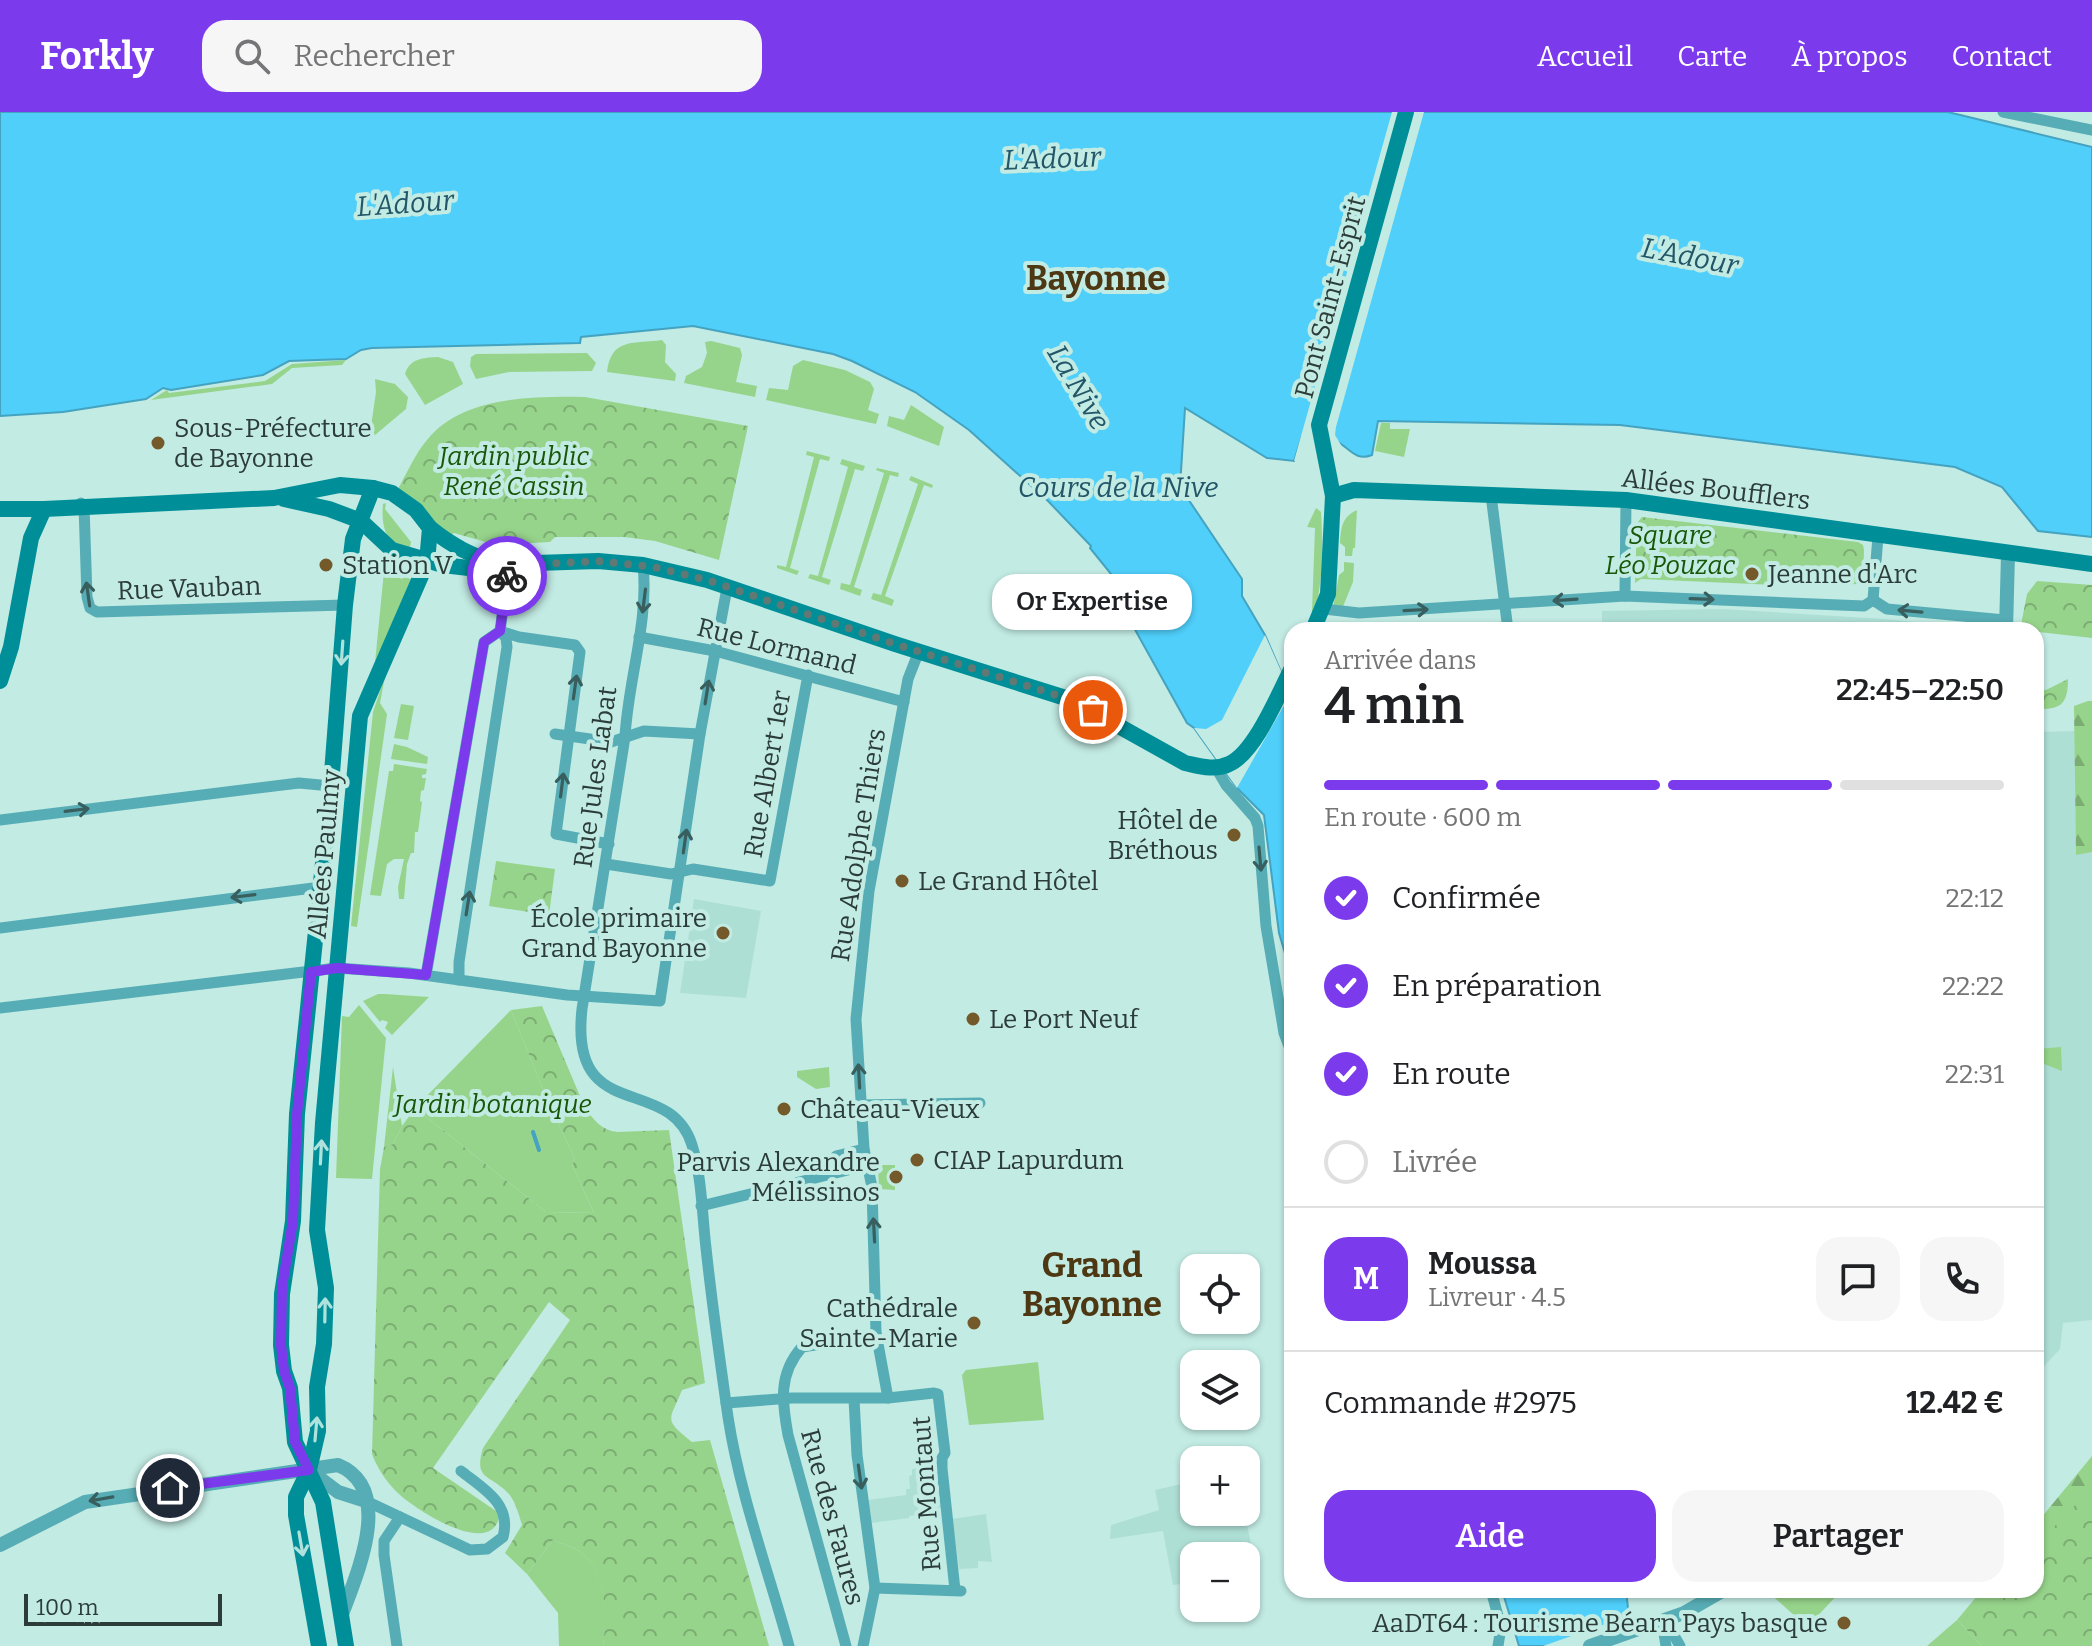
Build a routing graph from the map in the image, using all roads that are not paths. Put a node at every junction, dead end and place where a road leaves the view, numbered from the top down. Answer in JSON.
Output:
{"nodes":[{"id":1,"x":1406,"y":112,"type":"edge"},
{"id":2,"x":2003,"y":112,"type":"edge"},
{"id":3,"x":2092,"y":130,"type":"edge"},
{"id":4,"x":373,"y":488,"type":"junction"},
{"id":5,"x":1491,"y":495,"type":"junction"},
{"id":6,"x":1333,"y":496,"type":"junction"},
{"id":7,"x":274,"y":498,"type":"junction"},
{"id":8,"x":1626,"y":500,"type":"junction"},
{"id":9,"x":82,"y":504,"type":"junction"},
{"id":10,"x":0,"y":507,"type":"edge"},
{"id":11,"x":44,"y":509,"type":"junction"},
{"id":12,"x":361,"y":521,"type":"junction"},
{"id":13,"x":430,"y":528,"type":"junction"},
{"id":14,"x":1878,"y":536,"type":"junction"},
{"id":15,"x":2008,"y":554,"type":"junction"},
{"id":16,"x":427,"y":562,"type":"junction"},
{"id":17,"x":2092,"y":564,"type":"edge"},
{"id":18,"x":643,"y":565,"type":"junction"},
{"id":19,"x":509,"y":566,"type":"junction"},
{"id":20,"x":727,"y":588,"type":"junction"},
{"id":21,"x":1625,"y":596,"type":"junction"},
{"id":22,"x":1873,"y":600,"type":"junction"},
{"id":23,"x":345,"y":605,"type":"junction"},
{"id":24,"x":1506,"y":605,"type":"junction"},
{"id":25,"x":1324,"y":609,"type":"junction"},
{"id":26,"x":1317,"y":622,"type":"edge"},
{"id":27,"x":1507,"y":622,"type":"edge"},
{"id":28,"x":1983,"y":622,"type":"edge"},
{"id":29,"x":2005,"y":622,"type":"edge"},
{"id":30,"x":500,"y":631,"type":"junction"},
{"id":31,"x":639,"y":637,"type":"junction"},
{"id":32,"x":715,"y":651,"type":"junction"},
{"id":33,"x":919,"y":651,"type":"junction"},
{"id":34,"x":808,"y":675,"type":"junction"},
{"id":35,"x":0,"y":681,"type":"edge"},
{"id":36,"x":1284,"y":683,"type":"edge"},
{"id":37,"x":904,"y":702,"type":"junction"},
{"id":38,"x":555,"y":734,"type":"dead end"},
{"id":39,"x":700,"y":734,"type":"junction"},
{"id":40,"x":568,"y":737,"type":"junction"},
{"id":41,"x":625,"y":737,"type":"junction"},
{"id":42,"x":1219,"y":767,"type":"junction"},
{"id":43,"x":331,"y":786,"type":"junction"},
{"id":44,"x":0,"y":820,"type":"edge"},
{"id":45,"x":609,"y":844,"type":"junction"},
{"id":46,"x":606,"y":864,"type":"junction"},
{"id":47,"x":681,"y":872,"type":"junction"},
{"id":48,"x":321,"y":887,"type":"junction"},
{"id":49,"x":0,"y":928,"type":"edge"},
{"id":50,"x":337,"y":968,"type":"junction"},
{"id":51,"x":311,"y":972,"type":"junction"},
{"id":52,"x":426,"y":975,"type":"junction"},
{"id":53,"x":459,"y":980,"type":"junction"},
{"id":54,"x":584,"y":996,"type":"junction"},
{"id":55,"x":0,"y":1008,"type":"edge"},
{"id":56,"x":1284,"y":1016,"type":"edge"},
{"id":57,"x":980,"y":1103,"type":"dead end"},
{"id":58,"x":861,"y":1105,"type":"junction"},
{"id":59,"x":864,"y":1149,"type":"junction"},
{"id":60,"x":836,"y":1156,"type":"dead end"},
{"id":61,"x":865,"y":1162,"type":"junction"},
{"id":62,"x":701,"y":1206,"type":"junction"},
{"id":63,"x":876,"y":1333,"type":"junction"},
{"id":64,"x":888,"y":1398,"type":"junction"},
{"id":65,"x":781,"y":1399,"type":"junction"},
{"id":66,"x":854,"y":1399,"type":"junction"},
{"id":67,"x":726,"y":1403,"type":"junction"},
{"id":68,"x":309,"y":1470,"type":"junction"},
{"id":69,"x":461,"y":1471,"type":"dead end"},
{"id":70,"x":366,"y":1501,"type":"junction"},
{"id":71,"x":387,"y":1511,"type":"junction"},
{"id":72,"x":400,"y":1517,"type":"junction"},
{"id":73,"x":369,"y":1532,"type":"junction"},
{"id":74,"x":0,"y":1545,"type":"edge"},
{"id":75,"x":875,"y":1588,"type":"junction"},
{"id":76,"x":1493,"y":1598,"type":"edge"},
{"id":77,"x":1712,"y":1598,"type":"edge"},
{"id":78,"x":341,"y":1617,"type":"junction"},
{"id":79,"x":1662,"y":1621,"type":"junction"},
{"id":80,"x":319,"y":1646,"type":"edge"},
{"id":81,"x":346,"y":1646,"type":"edge"},
{"id":82,"x":397,"y":1646,"type":"edge"},
{"id":83,"x":789,"y":1646,"type":"edge"},
{"id":84,"x":846,"y":1646,"type":"edge"},
{"id":85,"x":863,"y":1646,"type":"edge"},
{"id":86,"x":1498,"y":1646,"type":"edge"},
{"id":87,"x":1590,"y":1646,"type":"edge"},
{"id":88,"x":1666,"y":1646,"type":"edge"},
{"id":89,"x":1680,"y":1646,"type":"edge"}],
"edges":[{"from":1,"to":6,"type":"main road","name":"Pont Saint-Esprit"},
{"from":2,"to":3,"type":"street"},
{"from":4,"to":7,"type":"main road"},
{"from":4,"to":12,"type":"main road"},
{"from":4,"to":13,"type":"main road"},
{"from":5,"to":6,"type":"main road","name":"Allées Boufflers"},
{"from":5,"to":8,"type":"main road","name":"Allées Boufflers"},
{"from":5,"to":24,"type":"street"},
{"from":6,"to":25,"type":"main road","name":"Pont Saint-Esprit"},
{"from":7,"to":9,"type":"main road"},
{"from":7,"to":12,"type":"main road"},
{"from":8,"to":14,"type":"main road","name":"Allées Boufflers"},
{"from":8,"to":21,"type":"street"},
{"from":9,"to":10,"type":"main road"},
{"from":9,"to":11,"type":"main road"},
{"from":23,"to":9,"type":"street","name":"Rue Vauban","one_way":true},
{"from":10,"to":11,"type":"main road"},
{"from":11,"to":35,"type":"main road"},
{"from":12,"to":16,"type":"main road"},
{"from":12,"to":23,"type":"main road"},
{"from":13,"to":16,"type":"main road","name":"Allées Paulmy"},
{"from":13,"to":19,"type":"main road"},
{"from":14,"to":15,"type":"main road","name":"Allées Boufflers"},
{"from":14,"to":22,"type":"street"},
{"from":15,"to":17,"type":"main road","name":"Allées Boufflers"},
{"from":15,"to":29,"type":"street"},
{"from":16,"to":19,"type":"main road"},
{"from":16,"to":50,"type":"main road","name":"Allées Paulmy"},
{"from":18,"to":19,"type":"main road"},
{"from":18,"to":20,"type":"main road"},
{"from":18,"to":31,"type":"street","name":"Rue Jules Labat","one_way":true},
{"from":19,"to":30,"type":"street"},
{"from":20,"to":32,"type":"street"},
{"from":20,"to":33,"type":"main road"},
{"from":21,"to":22,"type":"street","one_way":true},
{"from":21,"to":24,"type":"street","one_way":true},
{"from":28,"to":22,"type":"street","one_way":true},
{"from":23,"to":43,"type":"main road","one_way":true},
{"from":25,"to":24,"type":"street","one_way":true},
{"from":24,"to":27,"type":"street"},
{"from":25,"to":26,"type":"main road"},
{"from":40,"to":30,"type":"street","one_way":true},
{"from":30,"to":52,"type":"street"},
{"from":53,"to":30,"type":"street","one_way":true},
{"from":31,"to":32,"type":"street","name":"Rue Lormand"},
{"from":31,"to":41,"type":"street","name":"Rue Jules Labat"},
{"from":32,"to":34,"type":"street","name":"Rue Lormand"},
{"from":39,"to":32,"type":"street","one_way":true},
{"from":33,"to":37,"type":"street","name":"Rue Adolphe Thiers"},
{"from":33,"to":42,"type":"main road"},
{"from":34,"to":37,"type":"street","name":"Rue Lormand"},
{"from":34,"to":47,"type":"street","name":"Rue Albert 1er"},
{"from":36,"to":42,"type":"main road"},
{"from":58,"to":37,"type":"street","name":"Rue Adolphe Thiers","one_way":true},
{"from":38,"to":40,"type":"street"},
{"from":39,"to":41,"type":"street"},
{"from":47,"to":39,"type":"street","one_way":true},
{"from":40,"to":41,"type":"street"},
{"from":45,"to":40,"type":"street","one_way":true},
{"from":41,"to":45,"type":"street","name":"Rue Jules Labat"},
{"from":42,"to":56,"type":"street","one_way":true},
{"from":44,"to":43,"type":"street","one_way":true},
{"from":43,"to":48,"type":"main road"},
{"from":45,"to":46,"type":"street","name":"Rue Jules Labat"},
{"from":46,"to":47,"type":"street"},
{"from":46,"to":54,"type":"street","name":"Rue Jules Labat"},
{"from":47,"to":54,"type":"street"},
{"from":48,"to":49,"type":"street","one_way":true},
{"from":48,"to":51,"type":"main road"},
{"from":50,"to":51,"type":"street"},
{"from":50,"to":52,"type":"street"},
{"from":68,"to":50,"type":"main road","name":"Allées Paulmy","one_way":true},
{"from":51,"to":55,"type":"street"},
{"from":51,"to":68,"type":"main road"},
{"from":52,"to":53,"type":"street"},
{"from":53,"to":54,"type":"street"},
{"from":54,"to":62,"type":"street","name":"Rue Jules Labat"},
{"from":57,"to":58,"type":"street"},
{"from":58,"to":59,"type":"street","name":"Rue Adolphe Thiers"},
{"from":59,"to":60,"type":"street"},
{"from":59,"to":61,"type":"street","name":"Rue Adolphe Thiers"},
{"from":61,"to":62,"type":"street"},
{"from":63,"to":61,"type":"street","name":"Rue Adolphe Thiers","one_way":true},
{"from":62,"to":67,"type":"street","name":"Rue Jules Labat"},
{"from":63,"to":64,"type":"street","name":"Rue Adolphe Thiers"},
{"from":63,"to":65,"type":"street"},
{"from":64,"to":66,"type":"street"},
{"from":64,"to":75,"type":"street","name":"Rue Montaut"},
{"from":65,"to":66,"type":"street"},
{"from":65,"to":67,"type":"street"},
{"from":65,"to":84,"type":"street","name":"Rue des Faures"},
{"from":66,"to":75,"type":"street","one_way":true},
{"from":67,"to":83,"type":"street","name":"Rue Jules Labat"},
{"from":68,"to":70,"type":"street"},
{"from":68,"to":70,"type":"street"},
{"from":68,"to":74,"type":"street","one_way":true},
{"from":68,"to":78,"type":"main road"},
{"from":68,"to":80,"type":"main road","name":"Allées Paulmy","one_way":true},
{"from":69,"to":72,"type":"street"},
{"from":70,"to":71,"type":"street"},
{"from":70,"to":73,"type":"street"},
{"from":71,"to":72,"type":"street"},
{"from":71,"to":73,"type":"street"},
{"from":72,"to":82,"type":"street"},
{"from":73,"to":78,"type":"street"},
{"from":75,"to":85,"type":"street"},
{"from":76,"to":86,"type":"street"},
{"from":77,"to":79,"type":"street"},
{"from":78,"to":81,"type":"main road"},
{"from":79,"to":87,"type":"street"},
{"from":79,"to":88,"type":"street"},
{"from":79,"to":89,"type":"street"}]}
